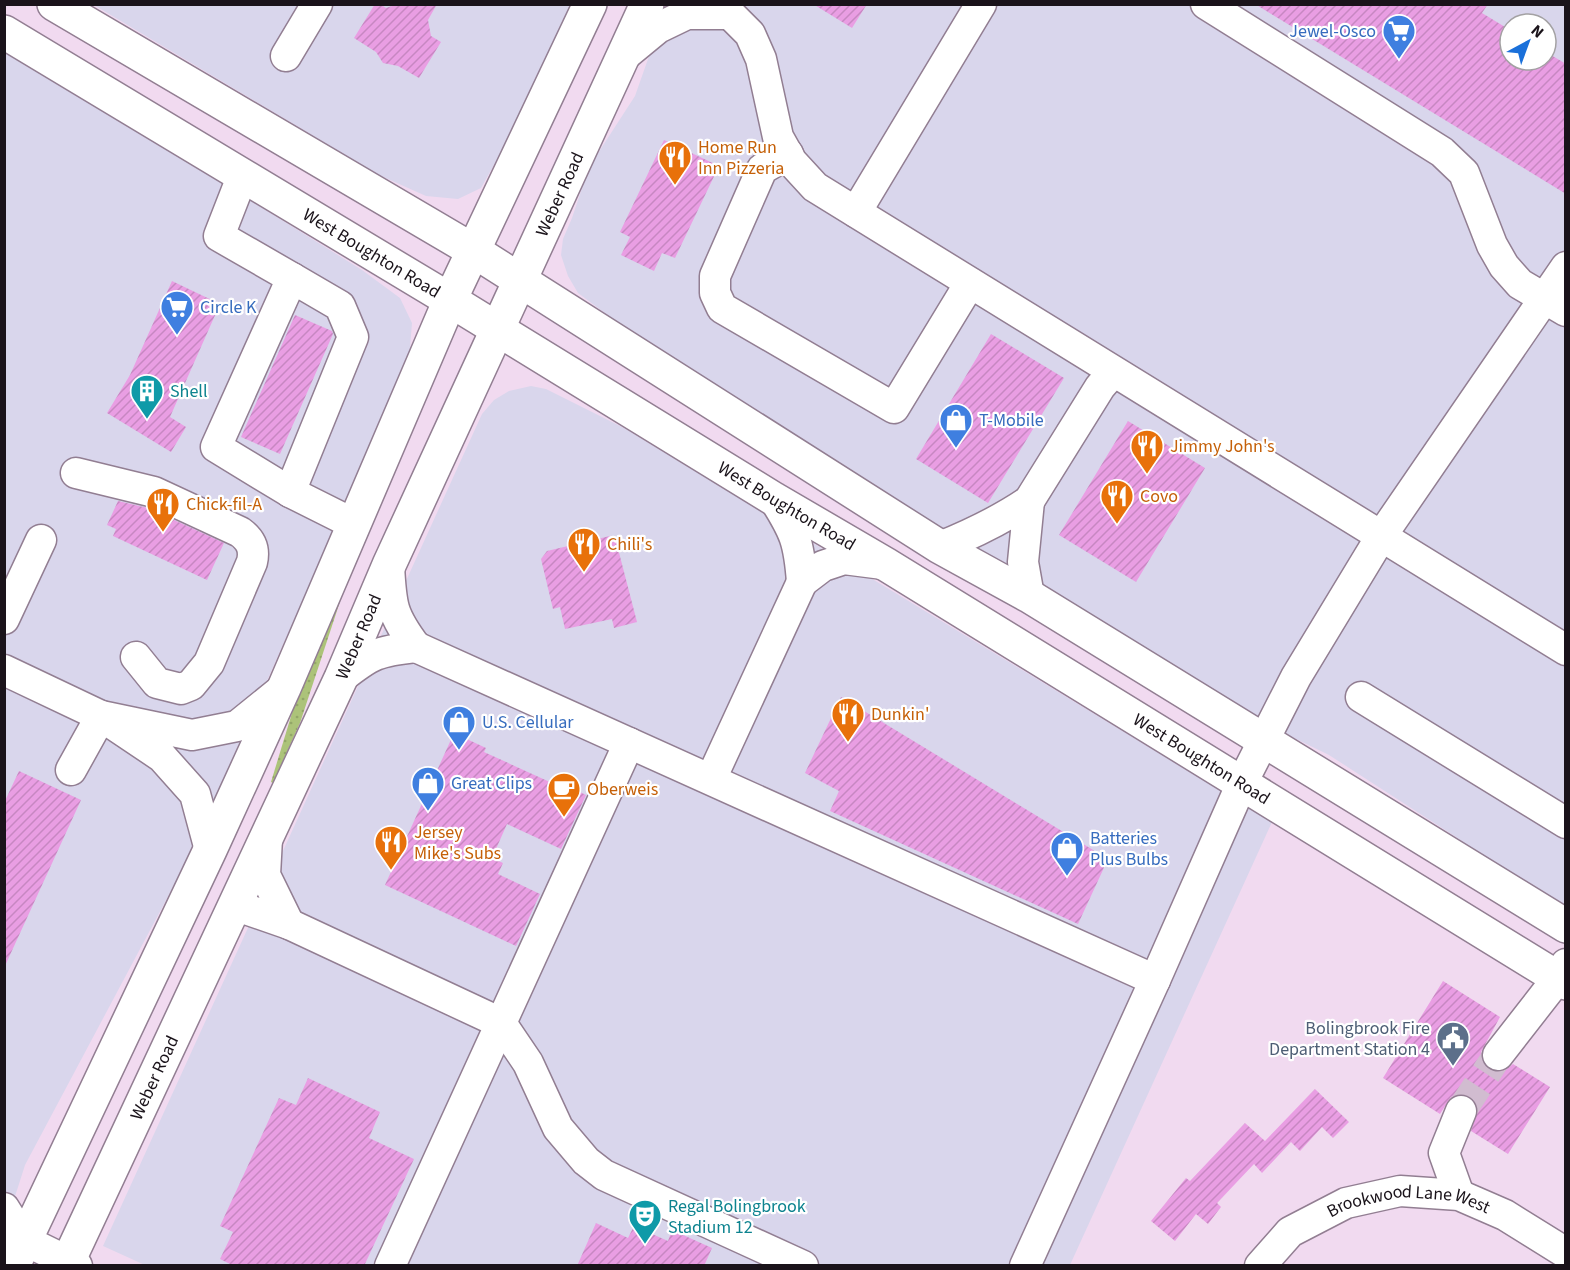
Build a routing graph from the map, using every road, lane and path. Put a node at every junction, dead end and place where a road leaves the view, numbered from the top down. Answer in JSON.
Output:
{"nodes":[{"id":1,"x":54,"y":4,"type":"edge"},
{"id":2,"x":317,"y":4,"type":"edge"},
{"id":3,"x":646,"y":4,"type":"edge"},
{"id":4,"x":981,"y":4,"type":"edge"},
{"id":5,"x":1206,"y":4,"type":"edge"},
{"id":6,"x":588,"y":7,"type":"edge"},
{"id":7,"x":725,"y":9,"type":"edge"},
{"id":8,"x":4,"y":32,"type":"edge"},
{"id":9,"x":286,"y":56,"type":"dead end"},
{"id":10,"x":624,"y":56,"type":"junction"},
{"id":11,"x":788,"y":154,"type":"junction"},
{"id":12,"x":242,"y":177,"type":"junction"},
{"id":13,"x":856,"y":212,"type":"junction"},
{"id":14,"x":474,"y":251,"type":"junction"},
{"id":15,"x":1566,"y":267,"type":"edge"},
{"id":16,"x":292,"y":278,"type":"junction"},
{"id":17,"x":520,"y":279,"type":"junction"},
{"id":18,"x":970,"y":283,"type":"junction"},
{"id":19,"x":450,"y":300,"type":"junction"},
{"id":20,"x":1555,"y":305,"type":"edge"},
{"id":21,"x":498,"y":331,"type":"junction"},
{"id":22,"x":1113,"y":372,"type":"junction"},
{"id":23,"x":76,"y":473,"type":"dead end"},
{"id":24,"x":290,"y":492,"type":"junction"},
{"id":25,"x":774,"y":499,"type":"junction"},
{"id":26,"x":1029,"y":501,"type":"junction"},
{"id":27,"x":354,"y":524,"type":"junction"},
{"id":28,"x":1382,"y":535,"type":"junction"},
{"id":29,"x":41,"y":540,"type":"dead end"},
{"id":30,"x":940,"y":547,"type":"junction"},
{"id":31,"x":887,"y":565,"type":"junction"},
{"id":32,"x":389,"y":566,"type":"junction"},
{"id":33,"x":802,"y":582,"type":"junction"},
{"id":34,"x":1029,"y":596,"type":"junction"},
{"id":35,"x":4,"y":619,"type":"edge"},
{"id":36,"x":416,"y":648,"type":"junction"},
{"id":37,"x":1566,"y":650,"type":"edge"},
{"id":38,"x":136,"y":657,"type":"dead end"},
{"id":39,"x":4,"y":670,"type":"edge"},
{"id":40,"x":341,"y":678,"type":"junction"},
{"id":41,"x":284,"y":688,"type":"junction"},
{"id":42,"x":1361,"y":697,"type":"dead end"},
{"id":43,"x":101,"y":716,"type":"junction"},
{"id":44,"x":1264,"y":741,"type":"junction"},
{"id":45,"x":629,"y":743,"type":"junction"},
{"id":46,"x":257,"y":746,"type":"junction"},
{"id":47,"x":71,"y":770,"type":"dead end"},
{"id":48,"x":711,"y":779,"type":"junction"},
{"id":49,"x":1242,"y":783,"type":"junction"},
{"id":50,"x":1566,"y":823,"type":"edge"},
{"id":51,"x":267,"y":836,"type":"junction"},
{"id":52,"x":210,"y":850,"type":"junction"},
{"id":53,"x":234,"y":905,"type":"junction"},
{"id":54,"x":289,"y":924,"type":"junction"},
{"id":55,"x":1566,"y":926,"type":"edge"},
{"id":56,"x":1563,"y":975,"type":"edge"},
{"id":57,"x":1155,"y":980,"type":"junction"},
{"id":58,"x":501,"y":1023,"type":"junction"},
{"id":59,"x":1498,"y":1055,"type":"tunnel mouth"},
{"id":60,"x":1461,"y":1111,"type":"tunnel mouth"},
{"id":61,"x":1459,"y":1195,"type":"junction"},
{"id":62,"x":4,"y":1208,"type":"edge"},
{"id":63,"x":14,"y":1248,"type":"edge"},
{"id":64,"x":1566,"y":1253,"type":"edge"},
{"id":65,"x":70,"y":1264,"type":"edge"},
{"id":66,"x":390,"y":1266,"type":"edge"},
{"id":67,"x":803,"y":1266,"type":"edge"},
{"id":68,"x":1025,"y":1266,"type":"edge"},
{"id":69,"x":1260,"y":1266,"type":"edge"}],
"edges":[{"from":1,"to":14,"type":"main road"},
{"from":2,"to":9,"type":"street"},
{"from":3,"to":10,"type":"main road","name":"Weber Road"},
{"from":4,"to":13,"type":"street"},
{"from":5,"to":20,"type":"street"},
{"from":6,"to":14,"type":"main road"},
{"from":7,"to":10,"type":"street"},
{"from":7,"to":11,"type":"street"},
{"from":8,"to":12,"type":"main road","name":"West Boughton Road"},
{"from":10,"to":17,"type":"main road","name":"Weber Road"},
{"from":11,"to":13,"type":"street"},
{"from":11,"to":18,"type":"street"},
{"from":12,"to":16,"type":"street"},
{"from":12,"to":19,"type":"main road","name":"West Boughton Road"},
{"from":13,"to":18,"type":"street"},
{"from":14,"to":17,"type":"main road"},
{"from":14,"to":19,"type":"main road"},
{"from":15,"to":20,"type":"street"},
{"from":16,"to":24,"type":"street"},
{"from":16,"to":24,"type":"street"},
{"from":17,"to":21,"type":"main road","name":"Weber Road"},
{"from":17,"to":30,"type":"main road"},
{"from":18,"to":22,"type":"street"},
{"from":19,"to":21,"type":"main road","name":"West Boughton Road"},
{"from":19,"to":27,"type":"main road"},
{"from":20,"to":28,"type":"street"},
{"from":21,"to":25,"type":"main road","name":"West Boughton Road"},
{"from":21,"to":32,"type":"main road","name":"Weber Road"},
{"from":22,"to":26,"type":"street"},
{"from":22,"to":28,"type":"street"},
{"from":23,"to":38,"type":"street"},
{"from":24,"to":27,"type":"street"},
{"from":25,"to":31,"type":"main road","name":"West Boughton Road"},
{"from":25,"to":33,"type":"street"},
{"from":26,"to":30,"type":"street"},
{"from":26,"to":34,"type":"street"},
{"from":27,"to":41,"type":"main road"},
{"from":28,"to":37,"type":"street"},
{"from":28,"to":44,"type":"street"},
{"from":29,"to":35,"type":"street"},
{"from":30,"to":34,"type":"main road"},
{"from":31,"to":33,"type":"street"},
{"from":31,"to":49,"type":"main road","name":"West Boughton Road"},
{"from":32,"to":36,"type":"street"},
{"from":32,"to":40,"type":"main road","name":"Weber Road"},
{"from":33,"to":48,"type":"street"},
{"from":34,"to":44,"type":"main road"},
{"from":36,"to":40,"type":"street"},
{"from":36,"to":45,"type":"street"},
{"from":39,"to":43,"type":"street"},
{"from":40,"to":51,"type":"main road","name":"Weber Road"},
{"from":41,"to":43,"type":"street"},
{"from":41,"to":46,"type":"main road"},
{"from":42,"to":50,"type":"street"},
{"from":43,"to":47,"type":"street"},
{"from":43,"to":52,"type":"street"},
{"from":44,"to":49,"type":"street"},
{"from":44,"to":55,"type":"main road"},
{"from":45,"to":48,"type":"street"},
{"from":45,"to":58,"type":"street"},
{"from":46,"to":52,"type":"main road"},
{"from":46,"to":53,"type":"main road"},
{"from":48,"to":57,"type":"street"},
{"from":49,"to":56,"type":"main road","name":"West Boughton Road"},
{"from":49,"to":57,"type":"street"},
{"from":51,"to":53,"type":"main road","name":"Weber Road"},
{"from":51,"to":54,"type":"street"},
{"from":52,"to":63,"type":"main road"},
{"from":53,"to":54,"type":"street"},
{"from":53,"to":65,"type":"main road","name":"Weber Road"},
{"from":54,"to":58,"type":"street"},
{"from":56,"to":59,"type":"street"},
{"from":57,"to":68,"type":"street"},
{"from":58,"to":66,"type":"street"},
{"from":58,"to":67,"type":"street"},
{"from":60,"to":61,"type":"street"},
{"from":61,"to":64,"type":"street","name":"Brookwood Lane West"},
{"from":61,"to":69,"type":"street","name":"Brookwood Lane West"},
{"from":62,"to":63,"type":"street"},
{"from":63,"to":65,"type":"street"}]}
